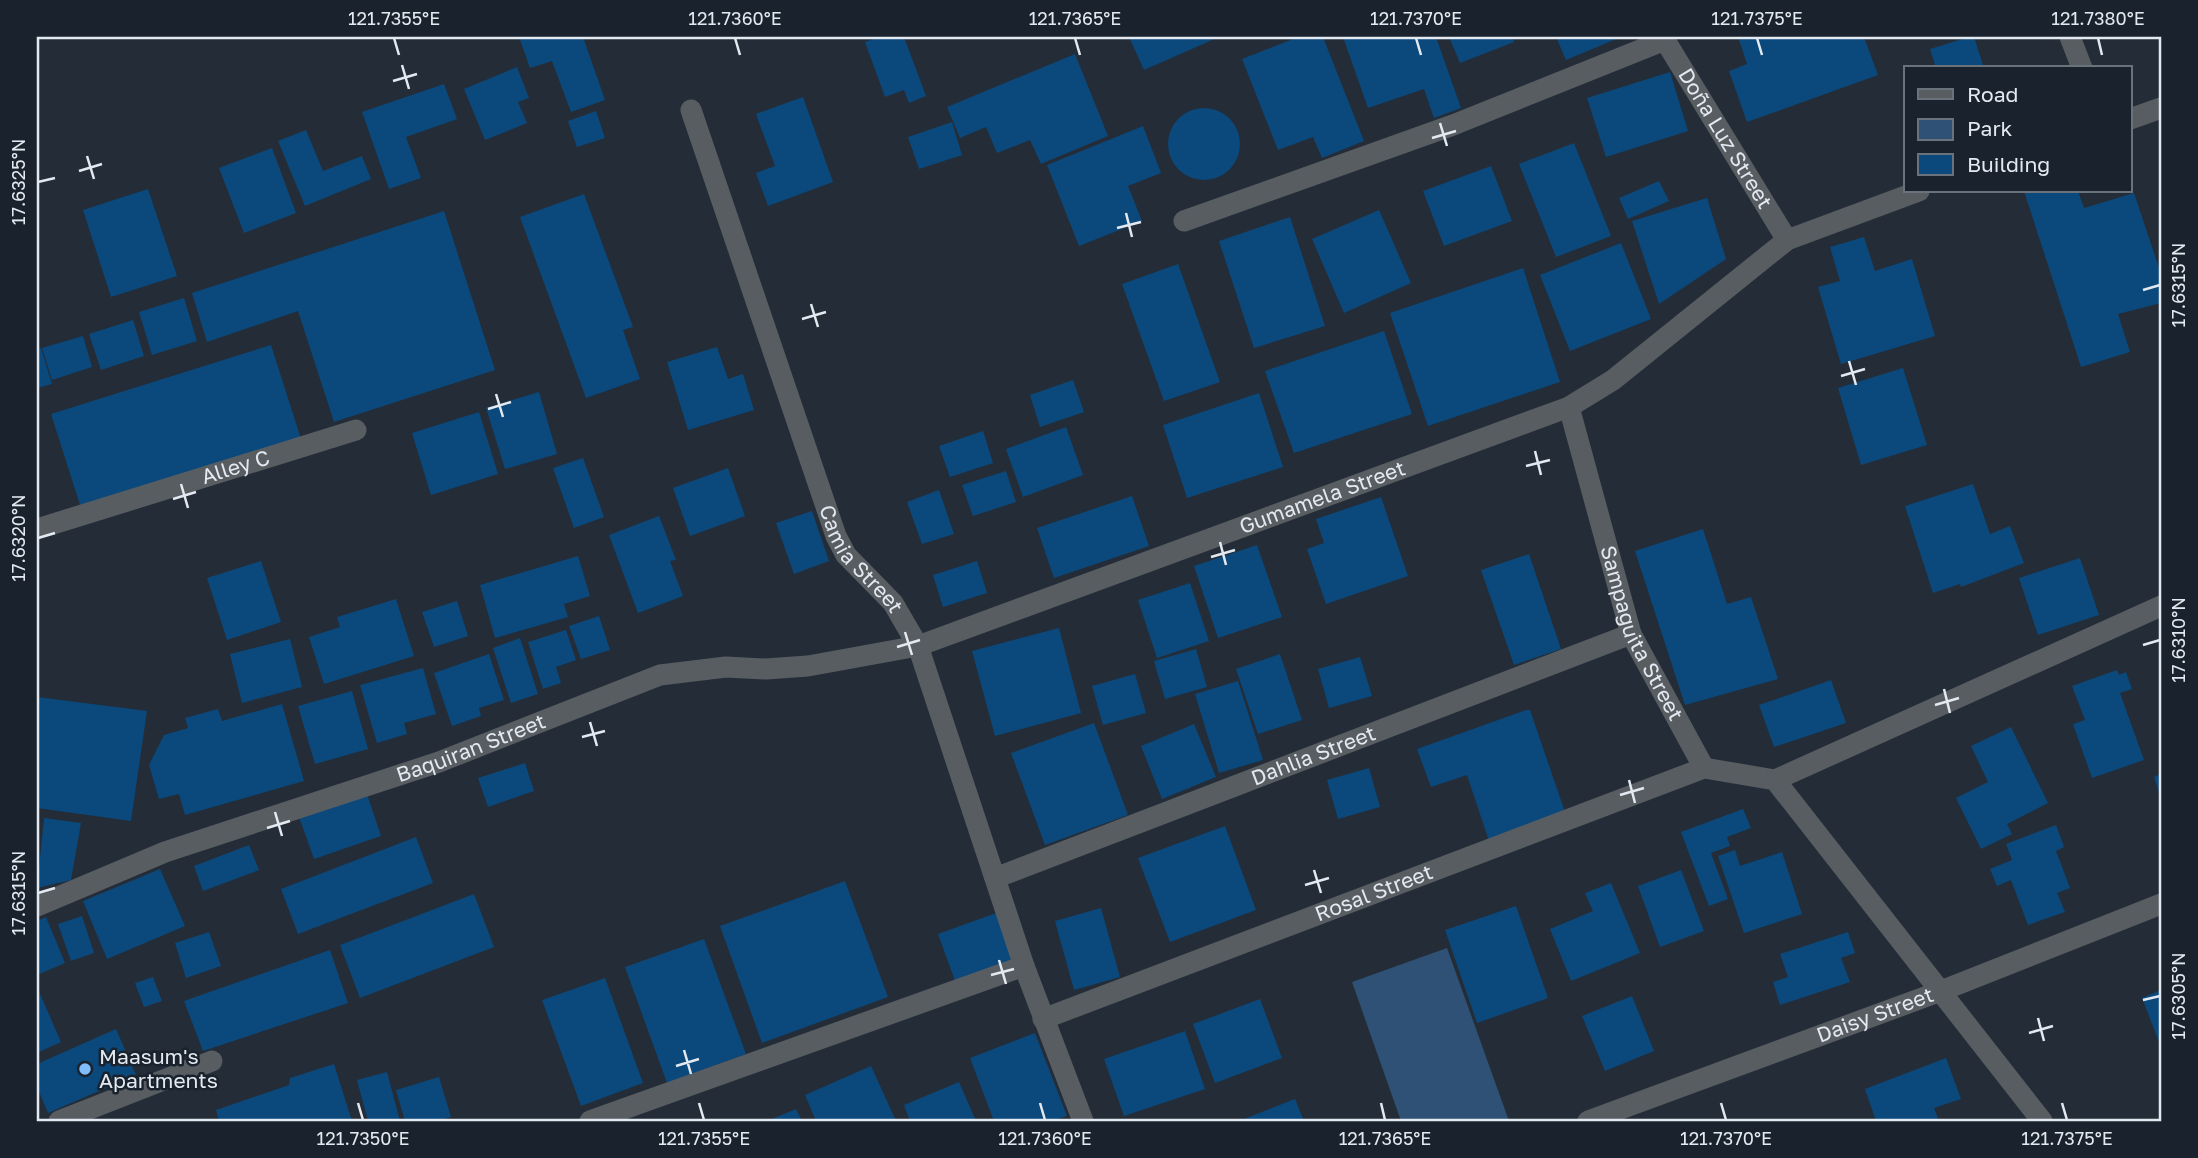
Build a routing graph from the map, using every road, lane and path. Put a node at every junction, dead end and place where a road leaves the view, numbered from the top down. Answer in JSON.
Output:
{"nodes":[{"id":1,"x":2070,"y":37,"type":"edge"},
{"id":2,"x":1664,"y":38,"type":"edge"},
{"id":3,"x":2081,"y":66,"type":"edge"},
{"id":4,"x":2161,"y":108,"type":"edge"},
{"id":5,"x":691,"y":110,"type":"dead end"},
{"id":6,"x":2132,"y":118,"type":"edge"},
{"id":7,"x":1916,"y":192,"type":"edge"},
{"id":8,"x":1184,"y":221,"type":"dead end"},
{"id":9,"x":1787,"y":240,"type":"junction"},
{"id":10,"x":1569,"y":407,"type":"junction"},
{"id":11,"x":356,"y":430,"type":"dead end"},
{"id":12,"x":37,"y":529,"type":"edge"},
{"id":13,"x":2161,"y":606,"type":"edge"},
{"id":14,"x":1631,"y":634,"type":"junction"},
{"id":15,"x":918,"y":646,"type":"junction"},
{"id":16,"x":1704,"y":768,"type":"junction"},
{"id":17,"x":1775,"y":780,"type":"junction"},
{"id":18,"x":995,"y":878,"type":"junction"},
{"id":19,"x":2161,"y":904,"type":"edge"},
{"id":20,"x":37,"y":906,"type":"edge"},
{"id":21,"x":1024,"y":966,"type":"junction"},
{"id":22,"x":1941,"y":990,"type":"junction"},
{"id":23,"x":1043,"y":1019,"type":"junction"},
{"id":24,"x":212,"y":1061,"type":"dead end"},
{"id":25,"x":59,"y":1121,"type":"edge"},
{"id":26,"x":590,"y":1121,"type":"edge"},
{"id":27,"x":1083,"y":1121,"type":"edge"},
{"id":28,"x":1588,"y":1121,"type":"edge"},
{"id":29,"x":2042,"y":1121,"type":"edge"}],
"edges":[{"from":1,"to":3,"type":"street"},
{"from":2,"to":8,"type":"street"},
{"from":2,"to":9,"type":"street","name":"Doña Luz Street"},
{"from":4,"to":6,"type":"street"},
{"from":5,"to":15,"type":"street","name":"Camia Street"},
{"from":7,"to":9,"type":"street"},
{"from":9,"to":10,"type":"street"},
{"from":10,"to":14,"type":"street","name":"Sampaguita Street"},
{"from":10,"to":15,"type":"street","name":"Gumamela Street"},
{"from":11,"to":12,"type":"street","name":"Alley C"},
{"from":13,"to":17,"type":"street"},
{"from":14,"to":16,"type":"street","name":"Sampaguita Street"},
{"from":14,"to":18,"type":"street","name":"Dahlia Street"},
{"from":15,"to":18,"type":"street","name":"Camia Street"},
{"from":15,"to":20,"type":"street","name":"Baquiran Street"},
{"from":16,"to":17,"type":"street"},
{"from":16,"to":23,"type":"street","name":"Rosal Street"},
{"from":17,"to":22,"type":"street"},
{"from":18,"to":21,"type":"street","name":"Camia Street"},
{"from":19,"to":22,"type":"street","name":"Daisy Street"},
{"from":21,"to":23,"type":"street","name":"Camia Street"},
{"from":21,"to":26,"type":"street"},
{"from":22,"to":28,"type":"street","name":"Daisy Street"},
{"from":22,"to":29,"type":"street"},
{"from":23,"to":27,"type":"street","name":"Camia Street"},
{"from":24,"to":25,"type":"street"}]}
